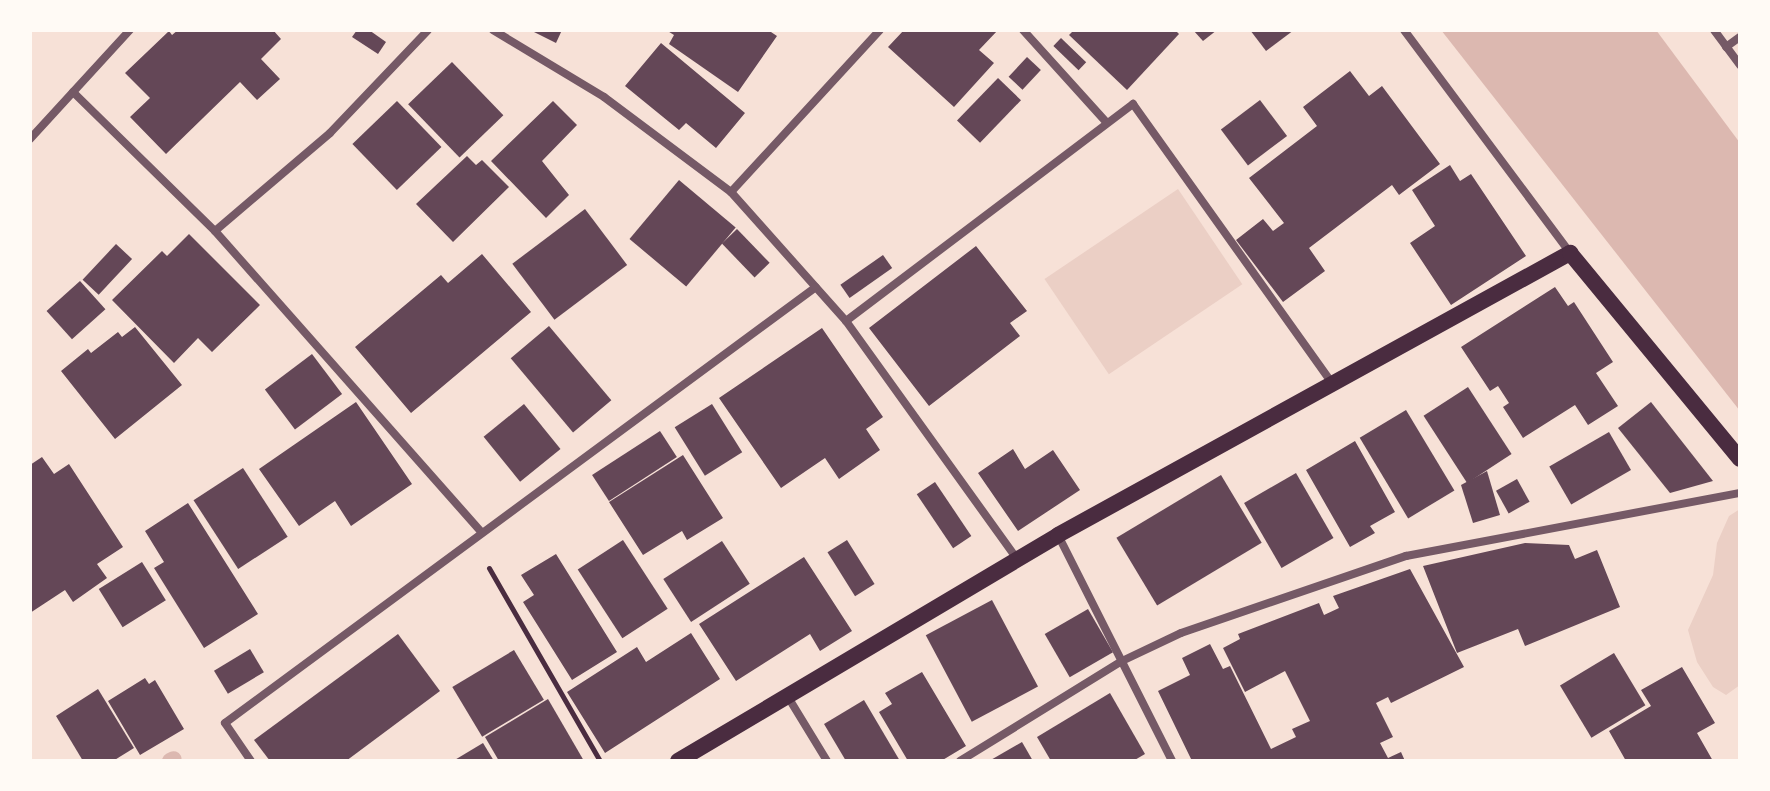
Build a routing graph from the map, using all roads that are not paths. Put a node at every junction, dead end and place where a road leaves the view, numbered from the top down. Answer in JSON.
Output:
{"nodes":[{"id":1,"x":130,"y":30,"type":"edge"},
{"id":2,"x":428,"y":30,"type":"edge"},
{"id":3,"x":493,"y":30,"type":"edge"},
{"id":4,"x":880,"y":30,"type":"edge"},
{"id":5,"x":1023,"y":30,"type":"edge"},
{"id":6,"x":1404,"y":30,"type":"edge"},
{"id":7,"x":1714,"y":30,"type":"edge"},
{"id":8,"x":1740,"y":37,"type":"edge"},
{"id":9,"x":1726,"y":47,"type":"junction"},
{"id":10,"x":1740,"y":65,"type":"edge"},
{"id":11,"x":73,"y":92,"type":"junction"},
{"id":12,"x":1107,"y":123,"type":"junction"},
{"id":13,"x":30,"y":139,"type":"edge"},
{"id":14,"x":731,"y":192,"type":"junction"},
{"id":15,"x":215,"y":231,"type":"junction"},
{"id":16,"x":1570,"y":253,"type":"junction"},
{"id":17,"x":816,"y":287,"type":"junction"},
{"id":18,"x":846,"y":321,"type":"junction"},
{"id":19,"x":1333,"y":384,"type":"junction"},
{"id":20,"x":1740,"y":459,"type":"edge"},
{"id":21,"x":1740,"y":493,"type":"edge"},
{"id":22,"x":482,"y":533,"type":"junction"},
{"id":23,"x":1058,"y":535,"type":"junction"},
{"id":24,"x":1018,"y":560,"type":"junction"},
{"id":25,"x":1122,"y":661,"type":"junction"},
{"id":26,"x":788,"y":697,"type":"junction"},
{"id":27,"x":251,"y":761,"type":"edge"},
{"id":28,"x":678,"y":761,"type":"edge"},
{"id":29,"x":827,"y":761,"type":"edge"},
{"id":30,"x":960,"y":761,"type":"edge"},
{"id":31,"x":1172,"y":761,"type":"edge"}],
"edges":[{"from":1,"to":11,"type":"street"},
{"from":2,"to":15,"type":"street"},
{"from":3,"to":14,"type":"street"},
{"from":4,"to":14,"type":"street"},
{"from":5,"to":12,"type":"street"},
{"from":6,"to":16,"type":"street"},
{"from":7,"to":9,"type":"street"},
{"from":8,"to":9,"type":"street"},
{"from":9,"to":10,"type":"street"},
{"from":11,"to":13,"type":"street"},
{"from":11,"to":15,"type":"street"},
{"from":12,"to":18,"type":"street"},
{"from":12,"to":19,"type":"street"},
{"from":14,"to":17,"type":"street"},
{"from":15,"to":22,"type":"street"},
{"from":16,"to":19,"type":"main road"},
{"from":16,"to":20,"type":"main road"},
{"from":17,"to":18,"type":"street"},
{"from":17,"to":22,"type":"street"},
{"from":18,"to":24,"type":"street"},
{"from":19,"to":23,"type":"main road"},
{"from":21,"to":25,"type":"street"},
{"from":22,"to":27,"type":"street"},
{"from":23,"to":24,"type":"main road"},
{"from":23,"to":25,"type":"street"},
{"from":24,"to":26,"type":"main road"},
{"from":25,"to":30,"type":"street"},
{"from":25,"to":31,"type":"street"},
{"from":26,"to":28,"type":"main road"},
{"from":26,"to":29,"type":"street"}]}
